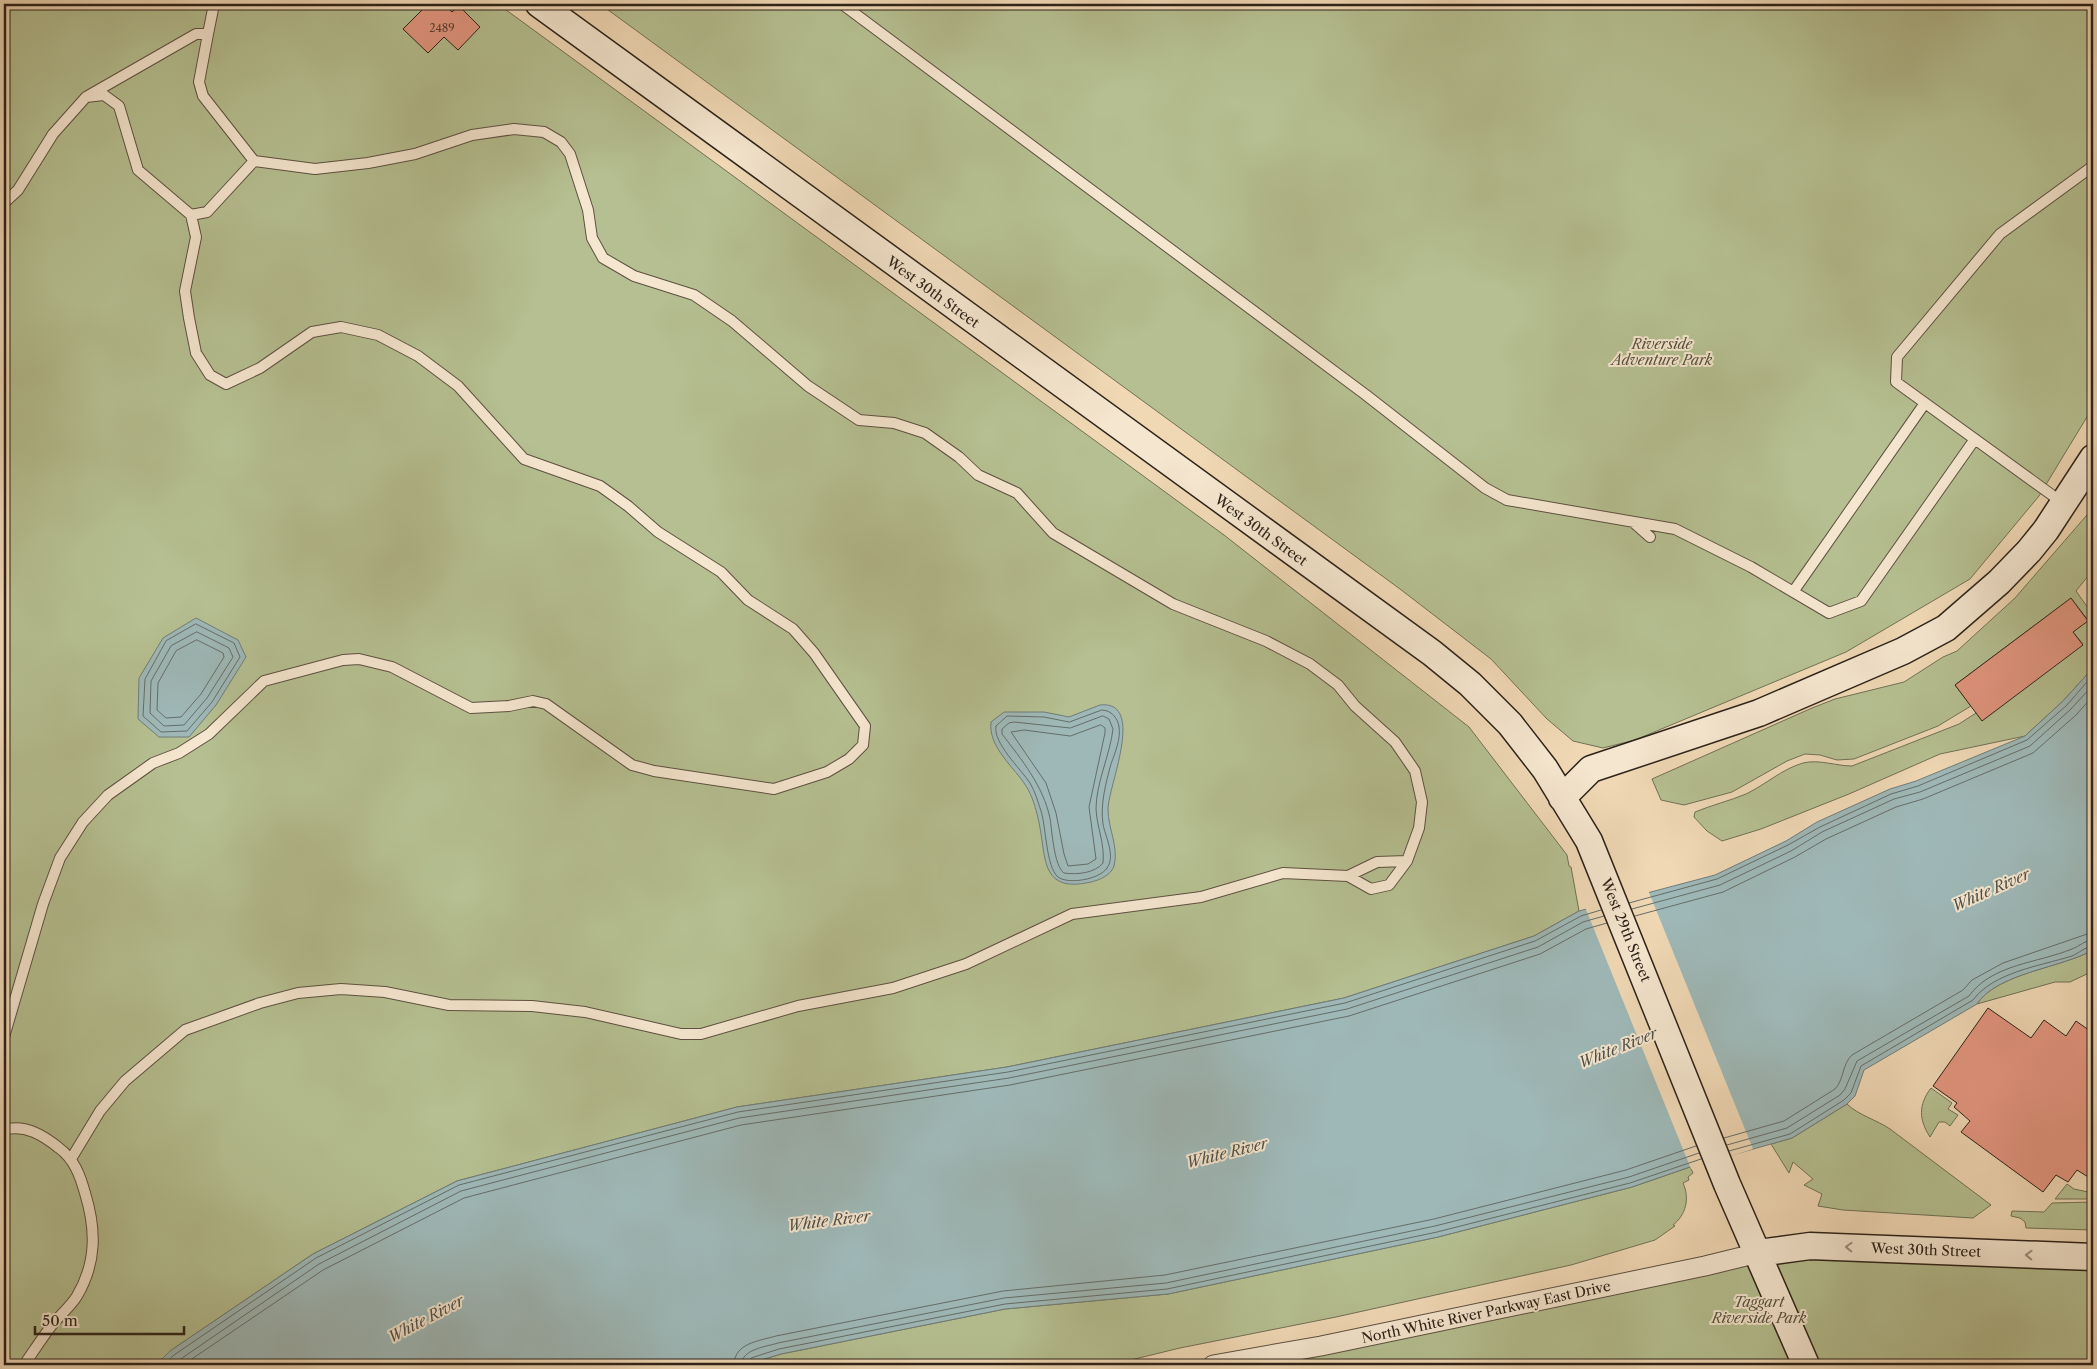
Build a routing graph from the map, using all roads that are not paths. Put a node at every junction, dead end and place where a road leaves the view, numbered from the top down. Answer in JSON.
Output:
{"nodes":[{"id":1,"x":214,"y":4,"type":"edge"},
{"id":2,"x":538,"y":4,"type":"edge"},
{"id":3,"x":842,"y":4,"type":"edge"},
{"id":4,"x":208,"y":34,"type":"junction"},
{"id":5,"x":105,"y":91,"type":"junction"},
{"id":6,"x":254,"y":161,"type":"junction"},
{"id":7,"x":2093,"y":166,"type":"edge"},
{"id":8,"x":4,"y":203,"type":"edge"},
{"id":9,"x":207,"y":212,"type":"junction"},
{"id":10,"x":191,"y":215,"type":"junction"},
{"id":11,"x":196,"y":237,"type":"junction"},
{"id":12,"x":1925,"y":403,"type":"junction"},
{"id":13,"x":1974,"y":439,"type":"junction"},
{"id":14,"x":2093,"y":458,"type":"edge"},
{"id":15,"x":2063,"y":503,"type":"junction"},
{"id":16,"x":1632,"y":521,"type":"junction"},
{"id":17,"x":1650,"y":538,"type":"dead end"},
{"id":18,"x":1328,"y":579,"type":"joint"},
{"id":19,"x":1793,"y":592,"type":"junction"},
{"id":20,"x":1562,"y":798,"type":"junction"},
{"id":21,"x":1406,"y":861,"type":"junction"},
{"id":22,"x":1348,"y":876,"type":"junction"},
{"id":23,"x":4,"y":1037,"type":"edge"},
{"id":24,"x":4,"y":1130,"type":"edge"},
{"id":25,"x":72,"y":1159,"type":"junction"},
{"id":26,"x":1758,"y":1253,"type":"junction"},
{"id":27,"x":2093,"y":1257,"type":"edge"},
{"id":28,"x":24,"y":1365,"type":"edge"},
{"id":29,"x":1213,"y":1365,"type":"edge"},
{"id":30,"x":1806,"y":1365,"type":"edge"}],
"edges":[{"from":1,"to":4,"type":"lane"},
{"from":2,"to":18,"type":"main road","name":"West 30th Street"},
{"from":3,"to":16,"type":"lane"},
{"from":4,"to":5,"type":"lane"},
{"from":4,"to":6,"type":"lane"},
{"from":5,"to":8,"type":"lane"},
{"from":5,"to":10,"type":"lane"},
{"from":6,"to":9,"type":"lane"},
{"from":6,"to":21,"type":"lane"},
{"from":7,"to":12,"type":"lane"},
{"from":9,"to":10,"type":"lane"},
{"from":9,"to":11,"type":"lane"},
{"from":10,"to":11,"type":"lane"},
{"from":11,"to":23,"type":"lane"},
{"from":12,"to":13,"type":"lane"},
{"from":12,"to":19,"type":"lane"},
{"from":13,"to":15,"type":"lane"},
{"from":13,"to":19,"type":"lane"},
{"from":14,"to":15,"type":"main road"},
{"from":15,"to":20,"type":"main road"},
{"from":16,"to":17,"type":"lane"},
{"from":16,"to":19,"type":"lane"},
{"from":18,"to":20,"type":"main road","name":"West 29th Street"},
{"from":20,"to":26,"type":"main road","name":"West 29th Street"},
{"from":21,"to":22,"type":"lane"},
{"from":21,"to":22,"type":"lane"},
{"from":22,"to":25,"type":"lane"},
{"from":24,"to":25,"type":"lane"},
{"from":25,"to":28,"type":"lane"},
{"from":27,"to":26,"type":"main road","name":"West 30th Street","one_way":true},
{"from":26,"to":29,"type":"street","name":"North White River Parkway East Drive"},
{"from":26,"to":30,"type":"main road","name":"West 29th Street"}]}
